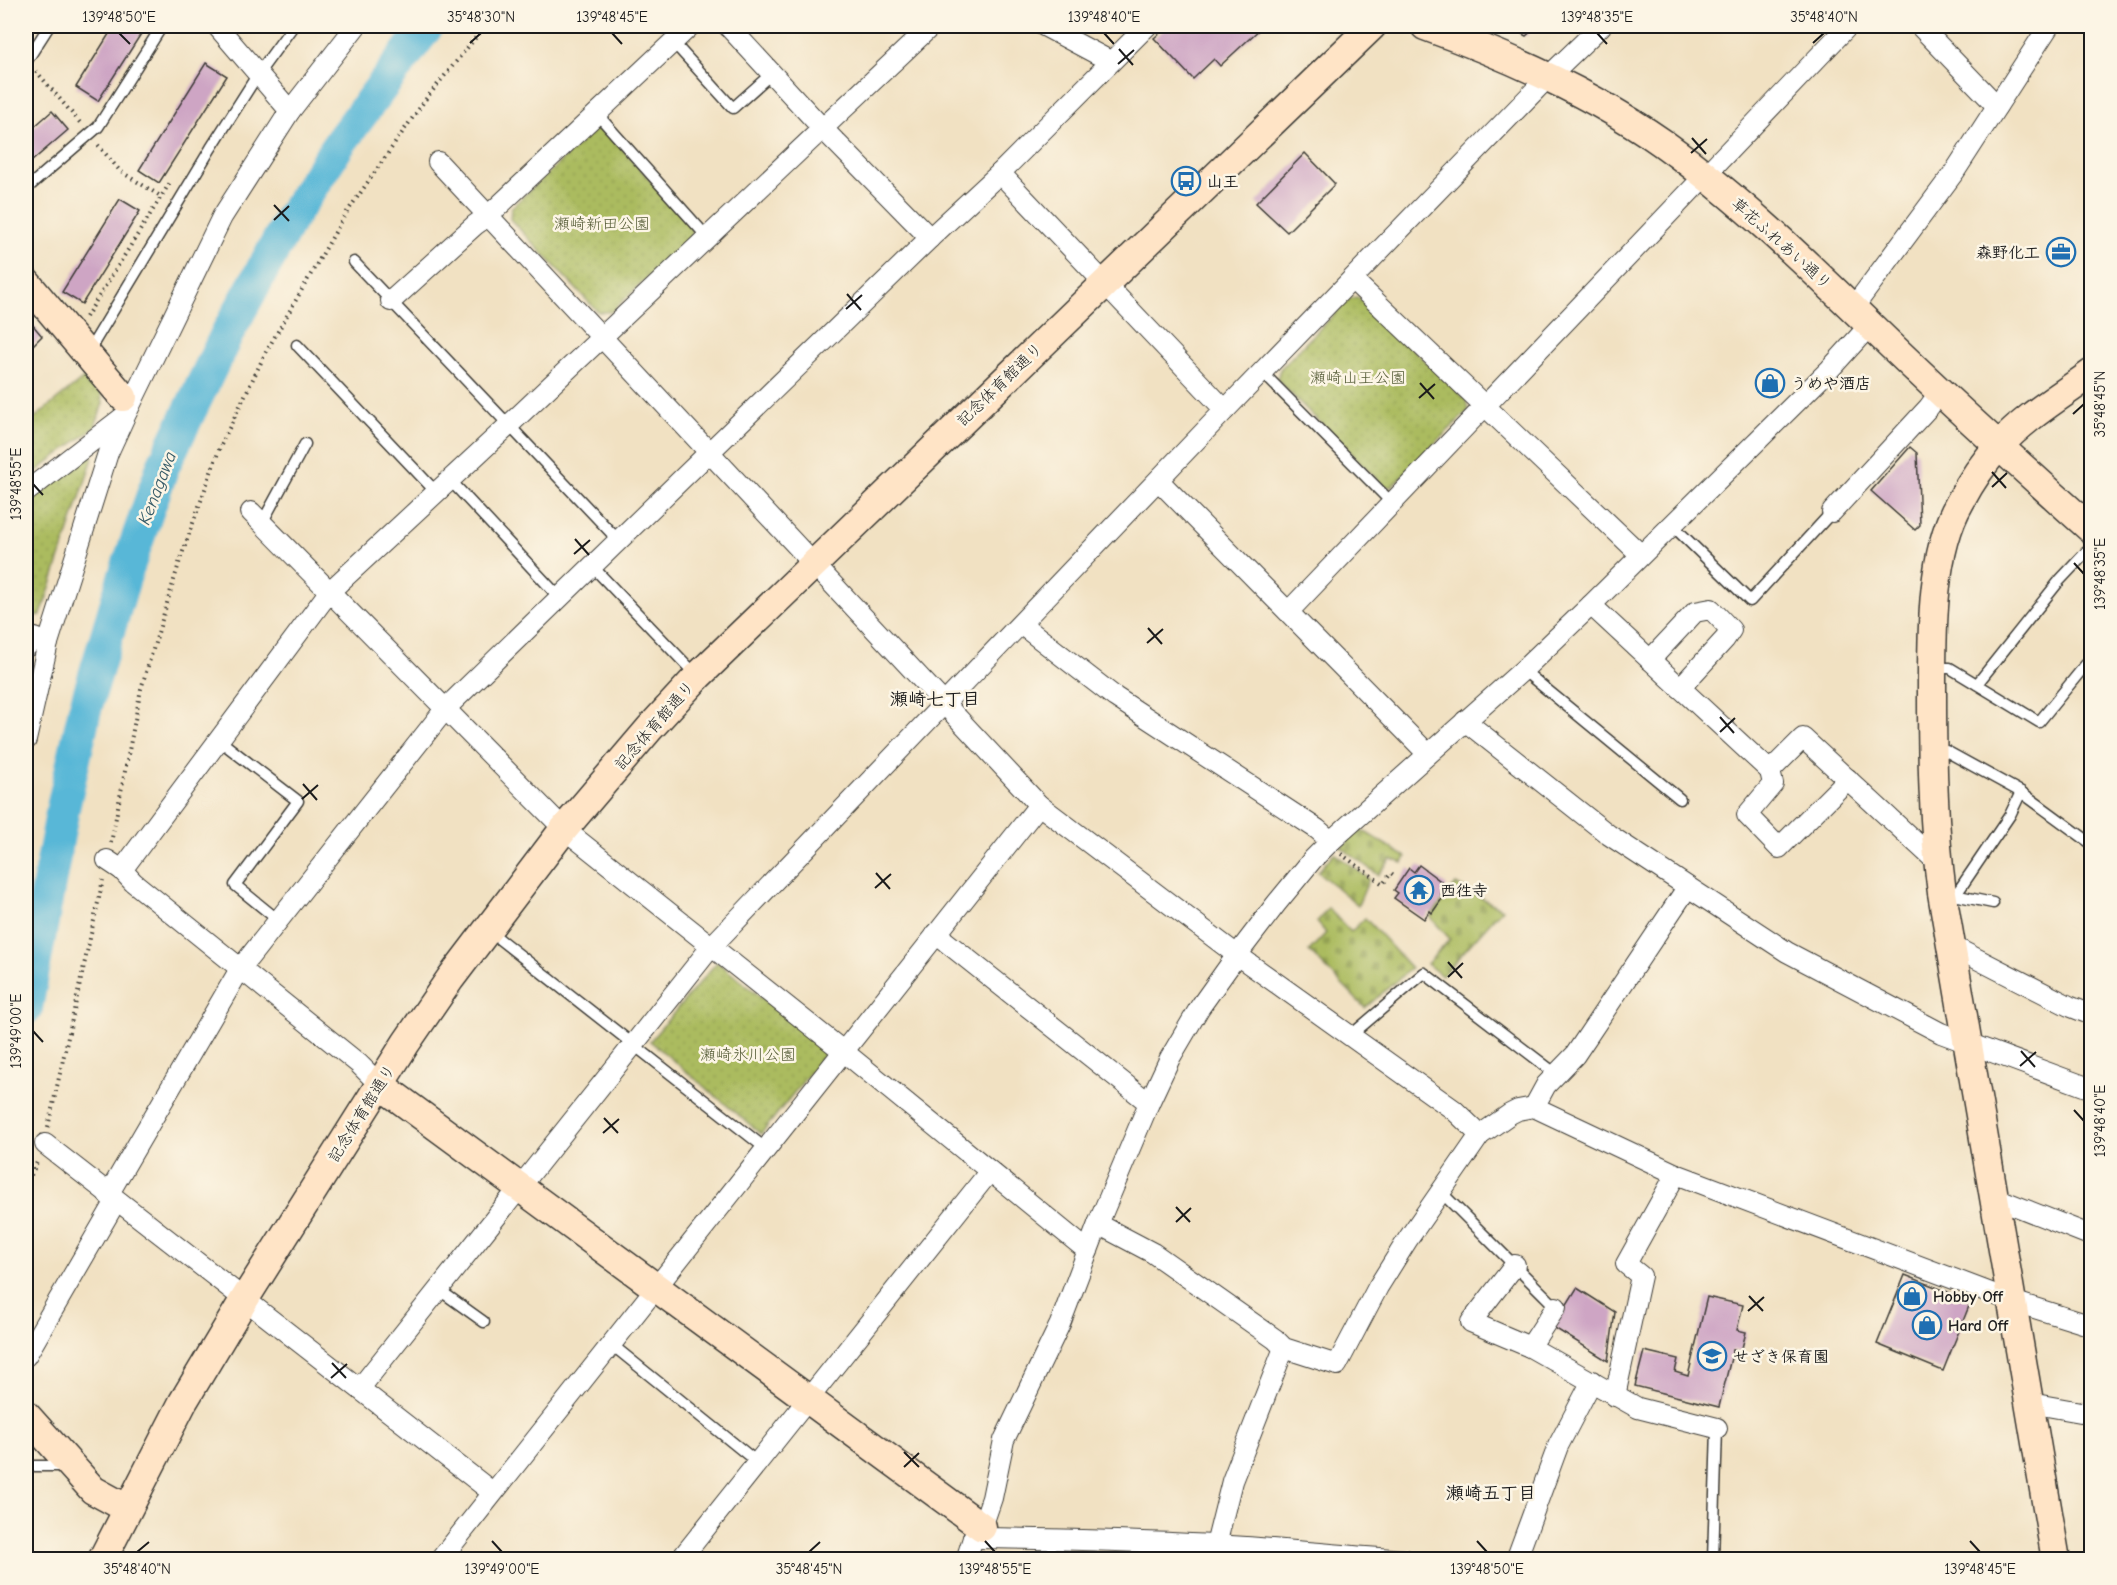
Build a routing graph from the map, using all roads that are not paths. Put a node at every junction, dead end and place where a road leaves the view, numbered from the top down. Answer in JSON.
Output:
{"nodes":[{"id":1,"x":49,"y":26,"type":"edge"},
{"id":2,"x":162,"y":26,"type":"edge"},
{"id":3,"x":217,"y":26,"type":"edge"},
{"id":4,"x":293,"y":26,"type":"edge"},
{"id":5,"x":356,"y":26,"type":"edge"},
{"id":6,"x":690,"y":26,"type":"edge"},
{"id":7,"x":728,"y":26,"type":"edge"},
{"id":8,"x":931,"y":26,"type":"edge"},
{"id":9,"x":1044,"y":26,"type":"edge"},
{"id":10,"x":1148,"y":26,"type":"edge"},
{"id":11,"x":1372,"y":26,"type":"edge"},
{"id":12,"x":1425,"y":26,"type":"edge"},
{"id":13,"x":1601,"y":26,"type":"edge"},
{"id":14,"x":1848,"y":26,"type":"edge"},
{"id":15,"x":1920,"y":26,"type":"edge"},
{"id":16,"x":2049,"y":26,"type":"edge"},
{"id":17,"x":673,"y":42,"type":"junction"},
{"id":18,"x":1110,"y":61,"type":"junction"},
{"id":19,"x":26,"y":62,"type":"edge"},
{"id":20,"x":772,"y":73,"type":"junction"},
{"id":21,"x":258,"y":74,"type":"junction"},
{"id":22,"x":1548,"y":77,"type":"junction"},
{"id":23,"x":1997,"y":106,"type":"junction"},
{"id":24,"x":290,"y":111,"type":"junction"},
{"id":25,"x":597,"y":114,"type":"junction"},
{"id":26,"x":824,"y":129,"type":"junction"},
{"id":27,"x":438,"y":162,"type":"dead end"},
{"id":28,"x":1000,"y":173,"type":"junction"},
{"id":29,"x":1704,"y":175,"type":"junction"},
{"id":30,"x":26,"y":189,"type":"edge"},
{"id":31,"x":489,"y":215,"type":"junction"},
{"id":32,"x":708,"y":238,"type":"junction"},
{"id":33,"x":930,"y":238,"type":"junction"},
{"id":34,"x":354,"y":262,"type":"dead end"},
{"id":35,"x":1353,"y":280,"type":"junction"},
{"id":36,"x":26,"y":282,"type":"edge"},
{"id":37,"x":1103,"y":284,"type":"junction"},
{"id":38,"x":391,"y":301,"type":"junction"},
{"id":39,"x":1862,"y":317,"type":"junction"},
{"id":40,"x":602,"y":337,"type":"junction"},
{"id":41,"x":297,"y":345,"type":"dead end"},
{"id":42,"x":87,"y":354,"type":"junction"},
{"id":43,"x":1263,"y":373,"type":"junction"},
{"id":44,"x":2091,"y":373,"type":"edge"},
{"id":45,"x":1940,"y":392,"type":"junction"},
{"id":46,"x":126,"y":406,"type":"junction"},
{"id":47,"x":1485,"y":406,"type":"junction"},
{"id":48,"x":1226,"y":410,"type":"junction"},
{"id":49,"x":509,"y":425,"type":"junction"},
{"id":50,"x":304,"y":444,"type":"dead end"},
{"id":51,"x":1998,"y":446,"type":"junction"},
{"id":52,"x":710,"y":452,"type":"junction"},
{"id":53,"x":1159,"y":481,"type":"junction"},
{"id":54,"x":443,"y":486,"type":"junction"},
{"id":55,"x":26,"y":492,"type":"edge"},
{"id":56,"x":1392,"y":503,"type":"junction"},
{"id":57,"x":1833,"y":512,"type":"joint"},
{"id":58,"x":257,"y":517,"type":"joint"},
{"id":59,"x":1671,"y":524,"type":"junction"},
{"id":60,"x":2091,"y":530,"type":"edge"},
{"id":61,"x":618,"y":540,"type":"junction"},
{"id":62,"x":2091,"y":546,"type":"edge"},
{"id":63,"x":1641,"y":555,"type":"junction"},
{"id":64,"x":813,"y":564,"type":"junction"},
{"id":65,"x":591,"y":566,"type":"junction"},
{"id":66,"x":329,"y":592,"type":"junction"},
{"id":67,"x":559,"y":597,"type":"junction"},
{"id":68,"x":1591,"y":606,"type":"junction"},
{"id":69,"x":1289,"y":611,"type":"junction"},
{"id":70,"x":1022,"y":625,"type":"junction"},
{"id":71,"x":34,"y":638,"type":"edge"},
{"id":72,"x":2091,"y":657,"type":"edge"},
{"id":73,"x":1650,"y":660,"type":"junction"},
{"id":74,"x":1932,"y":668,"type":"junction"},
{"id":75,"x":1523,"y":670,"type":"junction"},
{"id":76,"x":698,"y":676,"type":"junction"},
{"id":77,"x":1977,"y":684,"type":"junction"},
{"id":78,"x":1680,"y":688,"type":"junction"},
{"id":79,"x":944,"y":704,"type":"junction"},
{"id":80,"x":446,"y":708,"type":"junction"},
{"id":81,"x":1465,"y":721,"type":"junction"},
{"id":82,"x":26,"y":740,"type":"edge"},
{"id":83,"x":219,"y":740,"type":"junction"},
{"id":84,"x":1932,"y":752,"type":"junction"},
{"id":85,"x":1428,"y":754,"type":"junction"},
{"id":86,"x":1770,"y":771,"type":"junction"},
{"id":87,"x":1848,"y":779,"type":"junction"},
{"id":88,"x":2022,"y":792,"type":"junction"},
{"id":89,"x":1680,"y":799,"type":"dead end"},
{"id":90,"x":1039,"y":804,"type":"junction"},
{"id":91,"x":564,"y":829,"type":"junction"},
{"id":92,"x":1329,"y":843,"type":"junction"},
{"id":93,"x":2091,"y":844,"type":"edge"},
{"id":94,"x":1938,"y":863,"type":"junction"},
{"id":95,"x":1687,"y":888,"type":"junction"},
{"id":96,"x":1949,"y":894,"type":"junction"},
{"id":97,"x":1993,"y":903,"type":"dead end"},
{"id":98,"x":278,"y":920,"type":"junction"},
{"id":99,"x":487,"y":929,"type":"junction"},
{"id":100,"x":936,"y":934,"type":"junction"},
{"id":101,"x":1950,"y":945,"type":"junction"},
{"id":102,"x":711,"y":947,"type":"junction"},
{"id":103,"x":1238,"y":955,"type":"junction"},
{"id":104,"x":240,"y":969,"type":"junction"},
{"id":105,"x":2091,"y":1015,"type":"edge"},
{"id":106,"x":1350,"y":1036,"type":"junction"},
{"id":107,"x":1968,"y":1042,"type":"junction"},
{"id":108,"x":633,"y":1044,"type":"junction"},
{"id":109,"x":843,"y":1051,"type":"junction"},
{"id":110,"x":1556,"y":1074,"type":"junction"},
{"id":111,"x":379,"y":1084,"type":"junction"},
{"id":112,"x":2091,"y":1089,"type":"edge"},
{"id":113,"x":1149,"y":1103,"type":"junction"},
{"id":114,"x":1534,"y":1107,"type":"junction"},
{"id":115,"x":1480,"y":1135,"type":"junction"},
{"id":116,"x":45,"y":1144,"type":"road end"},
{"id":117,"x":765,"y":1148,"type":"junction"},
{"id":118,"x":990,"y":1171,"type":"junction"},
{"id":119,"x":1676,"y":1174,"type":"junction"},
{"id":120,"x":520,"y":1186,"type":"junction"},
{"id":121,"x":1441,"y":1192,"type":"junction"},
{"id":122,"x":112,"y":1198,"type":"junction"},
{"id":123,"x":1996,"y":1198,"type":"junction"},
{"id":124,"x":1098,"y":1224,"type":"junction"},
{"id":125,"x":2091,"y":1236,"type":"edge"},
{"id":126,"x":1088,"y":1251,"type":"junction"},
{"id":127,"x":1515,"y":1264,"type":"junction"},
{"id":128,"x":656,"y":1286,"type":"junction"},
{"id":129,"x":438,"y":1289,"type":"junction"},
{"id":130,"x":244,"y":1300,"type":"junction"},
{"id":131,"x":2012,"y":1301,"type":"junction"},
{"id":132,"x":1556,"y":1307,"type":"joint"},
{"id":133,"x":484,"y":1322,"type":"dead end"},
{"id":134,"x":2091,"y":1326,"type":"edge"},
{"id":135,"x":610,"y":1344,"type":"junction"},
{"id":136,"x":1530,"y":1347,"type":"junction"},
{"id":137,"x":1284,"y":1348,"type":"junction"},
{"id":138,"x":26,"y":1356,"type":"edge"},
{"id":139,"x":1592,"y":1381,"type":"junction"},
{"id":140,"x":360,"y":1388,"type":"junction"},
{"id":141,"x":1615,"y":1396,"type":"junction"},
{"id":142,"x":810,"y":1398,"type":"junction"},
{"id":143,"x":2030,"y":1403,"type":"junction"},
{"id":144,"x":2091,"y":1414,"type":"edge"},
{"id":145,"x":26,"y":1415,"type":"edge"},
{"id":146,"x":1717,"y":1428,"type":"joint"},
{"id":147,"x":758,"y":1462,"type":"junction"},
{"id":148,"x":71,"y":1466,"type":"junction"},
{"id":149,"x":26,"y":1467,"type":"edge"},
{"id":150,"x":492,"y":1492,"type":"junction"},
{"id":151,"x":126,"y":1508,"type":"junction"},
{"id":152,"x":977,"y":1532,"type":"junction"},
{"id":153,"x":1209,"y":1550,"type":"edge"},
{"id":154,"x":1325,"y":1557,"type":"edge"},
{"id":155,"x":102,"y":1560,"type":"edge"},
{"id":156,"x":440,"y":1560,"type":"edge"},
{"id":157,"x":680,"y":1560,"type":"edge"},
{"id":158,"x":966,"y":1560,"type":"edge"},
{"id":159,"x":1405,"y":1560,"type":"edge"},
{"id":160,"x":1516,"y":1560,"type":"edge"},
{"id":161,"x":1713,"y":1560,"type":"edge"},
{"id":162,"x":2056,"y":1560,"type":"edge"}],
"edges":[{"from":1,"to":19,"type":"lane"},
{"from":2,"to":30,"type":"lane"},
{"from":3,"to":21,"type":"street"},
{"from":4,"to":21,"type":"lane"},
{"from":5,"to":24,"type":"street"},
{"from":6,"to":17,"type":"street"},
{"from":7,"to":20,"type":"street"},
{"from":8,"to":26,"type":"street"},
{"from":9,"to":18,"type":"street"},
{"from":10,"to":18,"type":"street"},
{"from":11,"to":37,"type":"street","name":"記念体育館通り"},
{"from":12,"to":22,"type":"street","name":"草花ふれあい通り"},
{"from":13,"to":22,"type":"street"},
{"from":14,"to":29,"type":"street"},
{"from":15,"to":23,"type":"street"},
{"from":16,"to":23,"type":"street"},
{"from":17,"to":20,"type":"lane"},
{"from":17,"to":25,"type":"street"},
{"from":18,"to":28,"type":"street"},
{"from":20,"to":26,"type":"street"},
{"from":21,"to":24,"type":"street"},
{"from":21,"to":42,"type":"lane"},
{"from":22,"to":29,"type":"street","name":"草花ふれあい通り"},
{"from":22,"to":35,"type":"street"},
{"from":23,"to":39,"type":"street"},
{"from":24,"to":46,"type":"street"},
{"from":25,"to":31,"type":"street"},
{"from":25,"to":32,"type":"lane"},
{"from":26,"to":32,"type":"street"},
{"from":26,"to":33,"type":"street"},
{"from":27,"to":31,"type":"street"},
{"from":28,"to":33,"type":"street"},
{"from":28,"to":37,"type":"street"},
{"from":29,"to":39,"type":"street","name":"草花ふれあい通り"},
{"from":29,"to":47,"type":"street"},
{"from":31,"to":38,"type":"street"},
{"from":31,"to":40,"type":"street"},
{"from":32,"to":40,"type":"street"},
{"from":33,"to":52,"type":"street"},
{"from":34,"to":38,"type":"lane"},
{"from":35,"to":43,"type":"street"},
{"from":35,"to":47,"type":"street"},
{"from":36,"to":42,"type":"street"},
{"from":37,"to":48,"type":"street"},
{"from":37,"to":64,"type":"street","name":"記念体育館通り"},
{"from":38,"to":49,"type":"lane"},
{"from":39,"to":45,"type":"street","name":"草花ふれあい通り"},
{"from":39,"to":59,"type":"street"},
{"from":40,"to":49,"type":"street"},
{"from":40,"to":52,"type":"street"},
{"from":41,"to":54,"type":"lane"},
{"from":42,"to":46,"type":"street"},
{"from":43,"to":48,"type":"street"},
{"from":43,"to":56,"type":"lane"},
{"from":44,"to":51,"type":"street"},
{"from":45,"to":51,"type":"street","name":"草花ふれあい通り"},
{"from":45,"to":57,"type":"street"},
{"from":46,"to":55,"type":"street"},
{"from":46,"to":71,"type":"street"},
{"from":47,"to":56,"type":"street"},
{"from":47,"to":63,"type":"street"},
{"from":48,"to":53,"type":"street"},
{"from":49,"to":54,"type":"street"},
{"from":49,"to":61,"type":"lane"},
{"from":50,"to":58,"type":"lane"},
{"from":51,"to":60,"type":"street","name":"草花ふれあい通り"},
{"from":51,"to":74,"type":"street"},
{"from":52,"to":61,"type":"street"},
{"from":52,"to":64,"type":"street"},
{"from":53,"to":69,"type":"street"},
{"from":53,"to":70,"type":"street"},
{"from":54,"to":66,"type":"street"},
{"from":54,"to":67,"type":"lane"},
{"from":56,"to":69,"type":"street"},
{"from":57,"to":59,"type":"lane"},
{"from":58,"to":66,"type":"street"},
{"from":59,"to":63,"type":"street"},
{"from":61,"to":65,"type":"street"},
{"from":62,"to":77,"type":"lane"},
{"from":63,"to":68,"type":"street"},
{"from":64,"to":76,"type":"street","name":"記念体育館通り"},
{"from":64,"to":79,"type":"street"},
{"from":65,"to":67,"type":"street"},
{"from":65,"to":76,"type":"lane"},
{"from":66,"to":80,"type":"street"},
{"from":66,"to":83,"type":"street"},
{"from":67,"to":80,"type":"street"},
{"from":68,"to":73,"type":"street"},
{"from":68,"to":75,"type":"street"},
{"from":69,"to":85,"type":"street"},
{"from":70,"to":79,"type":"street"},
{"from":70,"to":92,"type":"street"},
{"from":71,"to":82,"type":"street"},
{"from":72,"to":77,"type":"lane"},
{"from":73,"to":78,"type":"street"},
{"from":73,"to":78,"type":"street"},
{"from":74,"to":77,"type":"lane"},
{"from":74,"to":84,"type":"street"},
{"from":75,"to":81,"type":"street"},
{"from":75,"to":89,"type":"lane"},
{"from":76,"to":91,"type":"street","name":"記念体育館通り"},
{"from":78,"to":86,"type":"street"},
{"from":79,"to":90,"type":"street"},
{"from":79,"to":102,"type":"street"},
{"from":80,"to":91,"type":"street"},
{"from":80,"to":98,"type":"street"},
{"from":81,"to":85,"type":"street"},
{"from":81,"to":95,"type":"street"},
{"from":83,"to":98,"type":"lane"},
{"from":83,"to":104,"type":"street"},
{"from":84,"to":88,"type":"lane"},
{"from":84,"to":94,"type":"street"},
{"from":85,"to":92,"type":"street"},
{"from":86,"to":87,"type":"street"},
{"from":86,"to":87,"type":"street"},
{"from":87,"to":94,"type":"street"},
{"from":88,"to":93,"type":"lane"},
{"from":88,"to":96,"type":"lane"},
{"from":90,"to":100,"type":"street"},
{"from":90,"to":103,"type":"street"},
{"from":91,"to":99,"type":"street","name":"記念体育館通り"},
{"from":91,"to":102,"type":"street"},
{"from":92,"to":103,"type":"street"},
{"from":94,"to":96,"type":"street"},
{"from":95,"to":107,"type":"street"},
{"from":95,"to":110,"type":"street"},
{"from":96,"to":97,"type":"lane"},
{"from":96,"to":101,"type":"street"},
{"from":98,"to":104,"type":"street"},
{"from":99,"to":108,"type":"lane"},
{"from":99,"to":111,"type":"street","name":"記念体育館通り"},
{"from":100,"to":109,"type":"street"},
{"from":100,"to":113,"type":"street"},
{"from":101,"to":105,"type":"street"},
{"from":101,"to":107,"type":"street"},
{"from":102,"to":108,"type":"street"},
{"from":102,"to":109,"type":"street"},
{"from":103,"to":106,"type":"street"},
{"from":103,"to":113,"type":"street"},
{"from":104,"to":111,"type":"street"},
{"from":104,"to":122,"type":"street"},
{"from":106,"to":110,"type":"lane"},
{"from":106,"to":115,"type":"street"},
{"from":107,"to":112,"type":"street"},
{"from":107,"to":123,"type":"street"},
{"from":108,"to":117,"type":"lane"},
{"from":108,"to":120,"type":"street"},
{"from":109,"to":117,"type":"street"},
{"from":109,"to":118,"type":"street"},
{"from":110,"to":114,"type":"street"},
{"from":111,"to":120,"type":"street"},
{"from":111,"to":130,"type":"street","name":"記念体育館通り"},
{"from":113,"to":124,"type":"street"},
{"from":114,"to":115,"type":"street"},
{"from":114,"to":119,"type":"street"},
{"from":115,"to":121,"type":"street"},
{"from":116,"to":122,"type":"street"},
{"from":117,"to":128,"type":"street"},
{"from":118,"to":126,"type":"street"},
{"from":118,"to":142,"type":"street"},
{"from":119,"to":131,"type":"street"},
{"from":119,"to":141,"type":"street"},
{"from":120,"to":128,"type":"street"},
{"from":120,"to":129,"type":"street"},
{"from":121,"to":127,"type":"lane"},
{"from":121,"to":137,"type":"street"},
{"from":122,"to":130,"type":"street"},
{"from":122,"to":138,"type":"street"},
{"from":123,"to":125,"type":"street"},
{"from":123,"to":131,"type":"street"},
{"from":124,"to":126,"type":"street"},
{"from":124,"to":137,"type":"street"},
{"from":126,"to":152,"type":"street"},
{"from":127,"to":132,"type":"lane"},
{"from":127,"to":136,"type":"street"},
{"from":128,"to":135,"type":"street"},
{"from":128,"to":142,"type":"street"},
{"from":129,"to":133,"type":"lane"},
{"from":129,"to":140,"type":"street"},
{"from":130,"to":140,"type":"street"},
{"from":130,"to":151,"type":"street","name":"記念体育館通り"},
{"from":131,"to":134,"type":"street"},
{"from":131,"to":143,"type":"street"},
{"from":132,"to":136,"type":"street"},
{"from":135,"to":147,"type":"lane"},
{"from":135,"to":150,"type":"street"},
{"from":136,"to":139,"type":"street"},
{"from":137,"to":153,"type":"street"},
{"from":139,"to":141,"type":"street"},
{"from":139,"to":160,"type":"street"},
{"from":140,"to":150,"type":"street"},
{"from":141,"to":146,"type":"street"},
{"from":142,"to":147,"type":"street"},
{"from":142,"to":152,"type":"street"},
{"from":143,"to":144,"type":"street"},
{"from":143,"to":162,"type":"street"},
{"from":145,"to":148,"type":"street"},
{"from":146,"to":161,"type":"lane"},
{"from":147,"to":157,"type":"street"},
{"from":148,"to":149,"type":"lane"},
{"from":148,"to":151,"type":"street"},
{"from":150,"to":156,"type":"street"},
{"from":151,"to":155,"type":"street","name":"記念体育館通り"},
{"from":152,"to":153,"type":"street"},
{"from":152,"to":158,"type":"street"},
{"from":153,"to":154,"type":"street"},
{"from":154,"to":159,"type":"street"}]}
